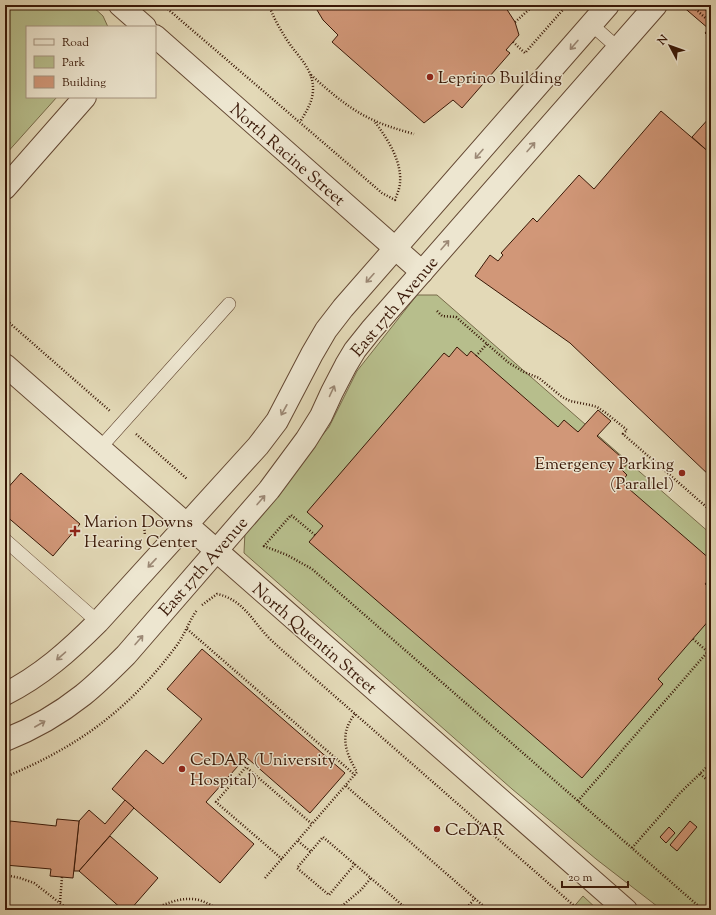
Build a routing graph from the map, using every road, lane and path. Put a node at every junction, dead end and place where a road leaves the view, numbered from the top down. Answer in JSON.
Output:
{"nodes":[{"id":1,"x":163,"y":5,"type":"edge"},
{"id":2,"x":268,"y":5,"type":"edge"},
{"id":3,"x":534,"y":5,"type":"edge"},
{"id":4,"x":567,"y":5,"type":"edge"},
{"id":5,"x":608,"y":5,"type":"edge"},
{"id":6,"x":656,"y":5,"type":"edge"},
{"id":7,"x":690,"y":5,"type":"edge"},
{"id":8,"x":515,"y":22,"type":"dead end"},
{"id":9,"x":711,"y":23,"type":"edge"},
{"id":10,"x":592,"y":25,"type":"junction"},
{"id":11,"x":156,"y":37,"type":"edge"},
{"id":12,"x":513,"y":42,"type":"dead end"},
{"id":13,"x":618,"y":48,"type":"junction"},
{"id":14,"x":311,"y":74,"type":"junction"},
{"id":15,"x":84,"y":98,"type":"edge"},
{"id":16,"x":374,"y":121,"type":"junction"},
{"id":17,"x":300,"y":122,"type":"junction"},
{"id":18,"x":414,"y":134,"type":"dead end"},
{"id":19,"x":5,"y":188,"type":"edge"},
{"id":20,"x":396,"y":249,"type":"junction"},
{"id":21,"x":422,"y":272,"type":"junction"},
{"id":22,"x":229,"y":304,"type":"dead end"},
{"id":23,"x":437,"y":311,"type":"dead end"},
{"id":24,"x":5,"y":319,"type":"edge"},
{"id":25,"x":487,"y":344,"type":"junction"},
{"id":26,"x":476,"y":356,"type":"dead end"},
{"id":27,"x":5,"y":365,"type":"edge"},
{"id":28,"x":123,"y":422,"type":"junction"},
{"id":29,"x":100,"y":448,"type":"junction"},
{"id":30,"x":187,"y":479,"type":"dead end"},
{"id":31,"x":711,"y":511,"type":"edge"},
{"id":32,"x":188,"y":524,"type":"junction"},
{"id":33,"x":144,"y":527,"type":"dead end"},
{"id":34,"x":145,"y":535,"type":"dead end"},
{"id":35,"x":315,"y":535,"type":"dead end"},
{"id":36,"x":5,"y":540,"type":"edge"},
{"id":37,"x":218,"y":550,"type":"junction"},
{"id":38,"x":98,"y":622,"type":"junction"},
{"id":39,"x":187,"y":629,"type":"junction"},
{"id":40,"x":693,"y":639,"type":"dead end"},
{"id":41,"x":711,"y":648,"type":"edge"},
{"id":42,"x":708,"y":652,"type":"junction"},
{"id":43,"x":5,"y":656,"type":"edge"},
{"id":44,"x":8,"y":662,"type":"dead end"},
{"id":45,"x":5,"y":694,"type":"edge"},
{"id":46,"x":355,"y":714,"type":"junction"},
{"id":47,"x":5,"y":740,"type":"edge"},
{"id":48,"x":711,"y":763,"type":"edge"},
{"id":49,"x":700,"y":774,"type":"junction"},
{"id":50,"x":355,"y":775,"type":"junction"},
{"id":51,"x":5,"y":777,"type":"edge"},
{"id":52,"x":711,"y":783,"type":"edge"},
{"id":53,"x":346,"y":786,"type":"junction"},
{"id":54,"x":578,"y":801,"type":"junction"},
{"id":55,"x":312,"y":824,"type":"junction"},
{"id":56,"x":298,"y":840,"type":"junction"},
{"id":57,"x":632,"y":848,"type":"junction"},
{"id":58,"x":311,"y":852,"type":"junction"},
{"id":59,"x":282,"y":859,"type":"junction"},
{"id":60,"x":355,"y":864,"type":"junction"},
{"id":61,"x":5,"y":876,"type":"edge"},
{"id":62,"x":62,"y":877,"type":"dead end"},
{"id":63,"x":265,"y":878,"type":"dead end"},
{"id":64,"x":371,"y":878,"type":"junction"},
{"id":65,"x":475,"y":898,"type":"junction"},
{"id":66,"x":60,"y":902,"type":"junction"},
{"id":67,"x":240,"y":907,"type":"dead end"},
{"id":68,"x":69,"y":910,"type":"edge"},
{"id":69,"x":152,"y":910,"type":"edge"},
{"id":70,"x":220,"y":910,"type":"edge"},
{"id":71,"x":237,"y":910,"type":"edge"},
{"id":72,"x":337,"y":910,"type":"edge"},
{"id":73,"x":408,"y":910,"type":"edge"},
{"id":74,"x":465,"y":910,"type":"edge"},
{"id":75,"x":488,"y":910,"type":"edge"},
{"id":76,"x":579,"y":910,"type":"edge"},
{"id":77,"x":626,"y":910,"type":"edge"},
{"id":78,"x":703,"y":910,"type":"edge"}],
"edges":[{"from":1,"to":17,"type":"path"},
{"from":2,"to":14,"type":"path"},
{"from":3,"to":8,"type":"path"},
{"from":4,"to":12,"type":"path"},
{"from":5,"to":10,"type":"street","name":"East 17th Avenue"},
{"from":6,"to":13,"type":"street","name":"East 17th Avenue"},
{"from":7,"to":9,"type":"path"},
{"from":10,"to":13,"type":"lane"},
{"from":10,"to":20,"type":"street","name":"East 17th Avenue","one_way":true},
{"from":11,"to":20,"type":"street","name":"North Racine Street"},
{"from":21,"to":13,"type":"street","name":"East 17th Avenue","one_way":true},
{"from":14,"to":16,"type":"path"},
{"from":14,"to":17,"type":"path"},
{"from":15,"to":19,"type":"street"},
{"from":16,"to":17,"type":"path"},
{"from":16,"to":18,"type":"path"},
{"from":20,"to":21,"type":"street","name":"North Racine Street"},
{"from":20,"to":32,"type":"street","name":"East 17th Avenue","one_way":true},
{"from":37,"to":21,"type":"street","name":"East 17th Avenue","one_way":true},
{"from":22,"to":28,"type":"lane"},
{"from":23,"to":25,"type":"path"},
{"from":24,"to":28,"type":"path"},
{"from":25,"to":26,"type":"path"},
{"from":25,"to":31,"type":"path"},
{"from":27,"to":29,"type":"street","name":"North Quentin Street"},
{"from":28,"to":29,"type":"lane"},
{"from":28,"to":30,"type":"path"},
{"from":29,"to":32,"type":"street","name":"North Quentin Street"},
{"from":32,"to":37,"type":"street","name":"North Quentin Street"},
{"from":32,"to":38,"type":"street","name":"East 17th Avenue","one_way":true},
{"from":33,"to":34,"type":"path"},
{"from":35,"to":54,"type":"path"},
{"from":36,"to":38,"type":"lane"},
{"from":47,"to":37,"type":"street","name":"East 17th Avenue","one_way":true},
{"from":37,"to":77,"type":"street","name":"North Quentin Street"},
{"from":38,"to":45,"type":"street","name":"East 17th Avenue","one_way":true},
{"from":39,"to":46,"type":"path"},
{"from":39,"to":50,"type":"path"},
{"from":39,"to":51,"type":"path"},
{"from":40,"to":42,"type":"path"},
{"from":41,"to":42,"type":"path"},
{"from":42,"to":54,"type":"path"},
{"from":43,"to":44,"type":"path"},
{"from":46,"to":50,"type":"path"},
{"from":46,"to":76,"type":"path"},
{"from":48,"to":49,"type":"path"},
{"from":49,"to":52,"type":"path"},
{"from":49,"to":57,"type":"path"},
{"from":50,"to":53,"type":"path"},
{"from":53,"to":55,"type":"path"},
{"from":53,"to":65,"type":"path"},
{"from":54,"to":57,"type":"path"},
{"from":55,"to":56,"type":"path"},
{"from":55,"to":59,"type":"path"},
{"from":56,"to":58,"type":"path"},
{"from":56,"to":59,"type":"path"},
{"from":57,"to":78,"type":"path"},
{"from":58,"to":60,"type":"path"},
{"from":58,"to":60,"type":"path"},
{"from":59,"to":63,"type":"path"},
{"from":60,"to":64,"type":"path"},
{"from":61,"to":66,"type":"path"},
{"from":62,"to":66,"type":"path"},
{"from":64,"to":72,"type":"path"},
{"from":64,"to":73,"type":"path"},
{"from":65,"to":74,"type":"path"},
{"from":65,"to":75,"type":"path"},
{"from":66,"to":68,"type":"path"},
{"from":67,"to":71,"type":"path"},
{"from":69,"to":70,"type":"path"}]}
